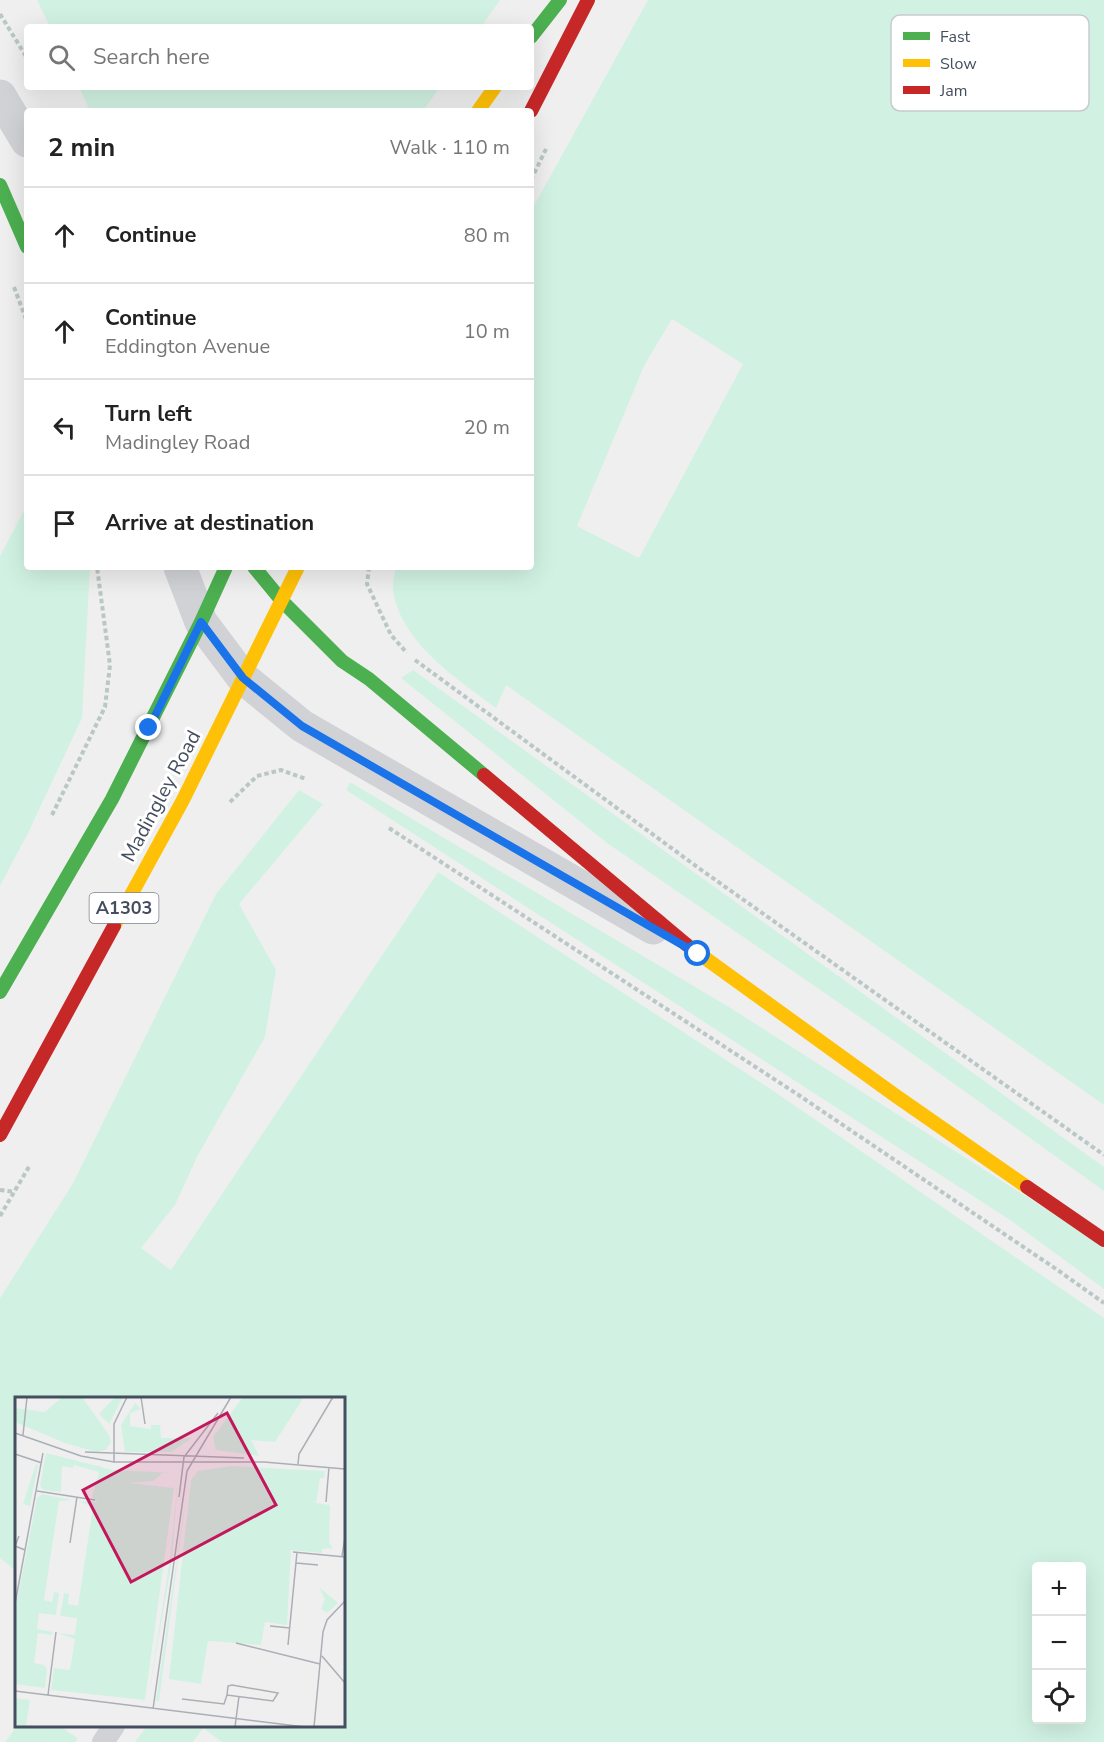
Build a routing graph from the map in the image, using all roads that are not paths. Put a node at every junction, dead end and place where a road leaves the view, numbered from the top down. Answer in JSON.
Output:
{"nodes":[{"id":1,"x":560,"y":0,"type":"edge"},
{"id":2,"x":588,"y":0,"type":"edge"},
{"id":3,"x":534,"y":33,"type":"edge"},
{"id":4,"x":493,"y":90,"type":"edge"},
{"id":5,"x":0,"y":96,"type":"edge"},
{"id":6,"x":480,"y":108,"type":"edge"},
{"id":7,"x":533,"y":108,"type":"edge"},
{"id":8,"x":24,"y":136,"type":"edge"},
{"id":9,"x":0,"y":185,"type":"edge"},
{"id":10,"x":24,"y":240,"type":"edge"},
{"id":11,"x":181,"y":570,"type":"edge"},
{"id":12,"x":225,"y":570,"type":"edge"},
{"id":13,"x":256,"y":570,"type":"edge"},
{"id":14,"x":297,"y":570,"type":"edge"},
{"id":15,"x":282,"y":601,"type":"junction"},
{"id":16,"x":201,"y":622,"type":"junction"},
{"id":17,"x":243,"y":678,"type":"junction"},
{"id":18,"x":698,"y":954,"type":"junction"},
{"id":19,"x":0,"y":992,"type":"edge"},
{"id":20,"x":0,"y":1135,"type":"edge"},
{"id":21,"x":1104,"y":1240,"type":"edge"}],
"edges":[{"from":1,"to":3,"type":"main road"},
{"from":2,"to":7,"type":"main road"},
{"from":4,"to":6,"type":"main road"},
{"from":5,"to":8,"type":"street"},
{"from":9,"to":10,"type":"main road"},
{"from":11,"to":16,"type":"street"},
{"from":12,"to":16,"type":"main road","number":"A1303"},
{"from":13,"to":15,"type":"main road"},
{"from":14,"to":15,"type":"main road","name":"Madingley Road","number":"A1303"},
{"from":15,"to":17,"type":"main road","name":"Madingley Road","number":"A1303"},
{"from":15,"to":18,"type":"main road"},
{"from":16,"to":17,"type":"street"},
{"from":16,"to":19,"type":"main road","number":"A1303"},
{"from":17,"to":18,"type":"street"},
{"from":17,"to":20,"type":"main road","name":"Madingley Road","number":"A1303"},
{"from":18,"to":21,"type":"main road"}]}
